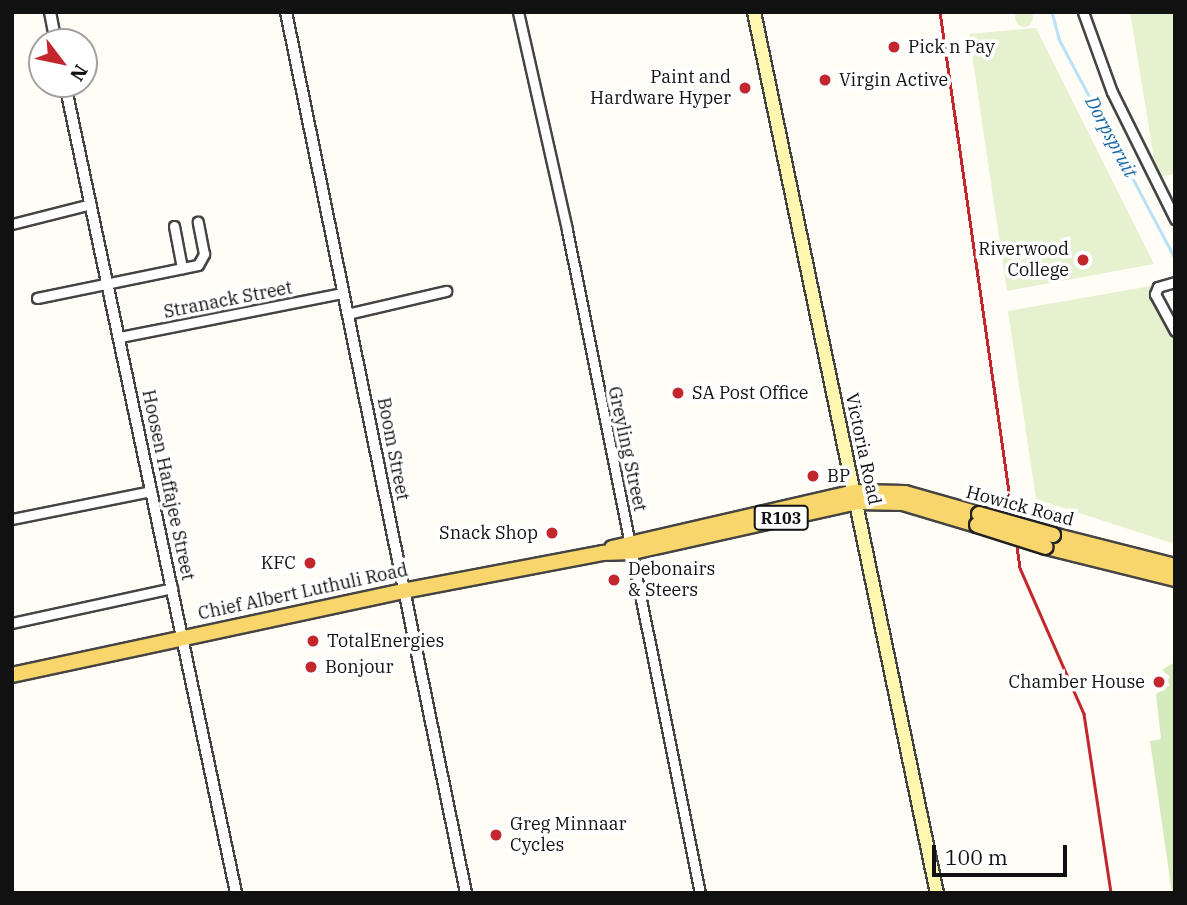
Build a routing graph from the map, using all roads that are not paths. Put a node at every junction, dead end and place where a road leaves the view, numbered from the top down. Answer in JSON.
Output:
{"nodes":[{"id":1,"x":286,"y":12,"type":"edge"},
{"id":2,"x":518,"y":12,"type":"edge"},
{"id":3,"x":754,"y":12,"type":"edge"},
{"id":4,"x":1083,"y":12,"type":"edge"},
{"id":5,"x":68,"y":98,"type":"edge"},
{"id":6,"x":90,"y":204,"type":"junction"},
{"id":7,"x":1175,"y":219,"type":"edge"},
{"id":8,"x":198,"y":222,"type":"dead end"},
{"id":9,"x":12,"y":224,"type":"edge"},
{"id":10,"x":174,"y":226,"type":"dead end"},
{"id":11,"x":182,"y":268,"type":"junction"},
{"id":12,"x":1175,"y":282,"type":"edge"},
{"id":13,"x":108,"y":283,"type":"junction"},
{"id":14,"x":446,"y":291,"type":"dead end"},
{"id":15,"x":343,"y":293,"type":"junction"},
{"id":16,"x":37,"y":298,"type":"dead end"},
{"id":17,"x":347,"y":314,"type":"junction"},
{"id":18,"x":1175,"y":331,"type":"edge"},
{"id":19,"x":120,"y":337,"type":"junction"},
{"id":20,"x":151,"y":491,"type":"junction"},
{"id":21,"x":855,"y":497,"type":"junction"},
{"id":22,"x":12,"y":519,"type":"edge"},
{"id":23,"x":1049,"y":541,"type":"junction"},
{"id":24,"x":632,"y":547,"type":"junction"},
{"id":25,"x":1175,"y":566,"type":"edge"},
{"id":26,"x":1175,"y":579,"type":"edge"},
{"id":27,"x":172,"y":588,"type":"junction"},
{"id":28,"x":403,"y":591,"type":"junction"},
{"id":29,"x":12,"y":623,"type":"edge"},
{"id":30,"x":183,"y":637,"type":"junction"},
{"id":31,"x":12,"y":675,"type":"edge"},
{"id":32,"x":236,"y":893,"type":"edge"},
{"id":33,"x":466,"y":893,"type":"edge"},
{"id":34,"x":700,"y":893,"type":"edge"},
{"id":35,"x":937,"y":893,"type":"edge"}],
"edges":[{"from":1,"to":15,"type":"street","name":"Boom Street"},
{"from":2,"to":24,"type":"street","name":"Greyling Street"},
{"from":3,"to":21,"type":"main road","name":"Victoria Road"},
{"from":4,"to":7,"type":"street"},
{"from":5,"to":6,"type":"street","name":"Hoosen Haffajee Street"},
{"from":6,"to":9,"type":"street"},
{"from":6,"to":13,"type":"street","name":"Hoosen Haffajee Street"},
{"from":8,"to":11,"type":"street"},
{"from":10,"to":11,"type":"street"},
{"from":11,"to":13,"type":"street"},
{"from":12,"to":18,"type":"street"},
{"from":13,"to":16,"type":"street"},
{"from":13,"to":19,"type":"street","name":"Hoosen Haffajee Street"},
{"from":14,"to":17,"type":"street"},
{"from":15,"to":17,"type":"street","name":"Boom Street"},
{"from":15,"to":19,"type":"street","name":"Stranack Street"},
{"from":17,"to":28,"type":"street","name":"Boom Street"},
{"from":19,"to":20,"type":"street","name":"Hoosen Haffajee Street"},
{"from":20,"to":22,"type":"street"},
{"from":20,"to":27,"type":"street","name":"Hoosen Haffajee Street"},
{"from":21,"to":23,"type":"main road","name":"Howick Road","number":"R103","bridge":true},
{"from":21,"to":24,"type":"main road","name":"Chief Albert Luthuli Road","number":"R103"},
{"from":21,"to":35,"type":"main road","name":"Victoria Road"},
{"from":23,"to":25,"type":"main road","name":"Howick Road","number":"R103"},
{"from":23,"to":26,"type":"main road","name":"Howick Road","number":"R103"},
{"from":24,"to":28,"type":"main road","name":"Chief Albert Luthuli Road","number":"R103"},
{"from":24,"to":34,"type":"street","name":"Greyling Street"},
{"from":27,"to":29,"type":"street"},
{"from":27,"to":30,"type":"street","name":"Hoosen Haffajee Street"},
{"from":28,"to":30,"type":"main road","name":"Chief Albert Luthuli Road","number":"R103"},
{"from":28,"to":33,"type":"street","name":"Boom Street"},
{"from":30,"to":31,"type":"main road","name":"Chief Albert Luthuli Road","number":"R103"},
{"from":30,"to":32,"type":"street","name":"Hoosen Haffajee Street"}]}
